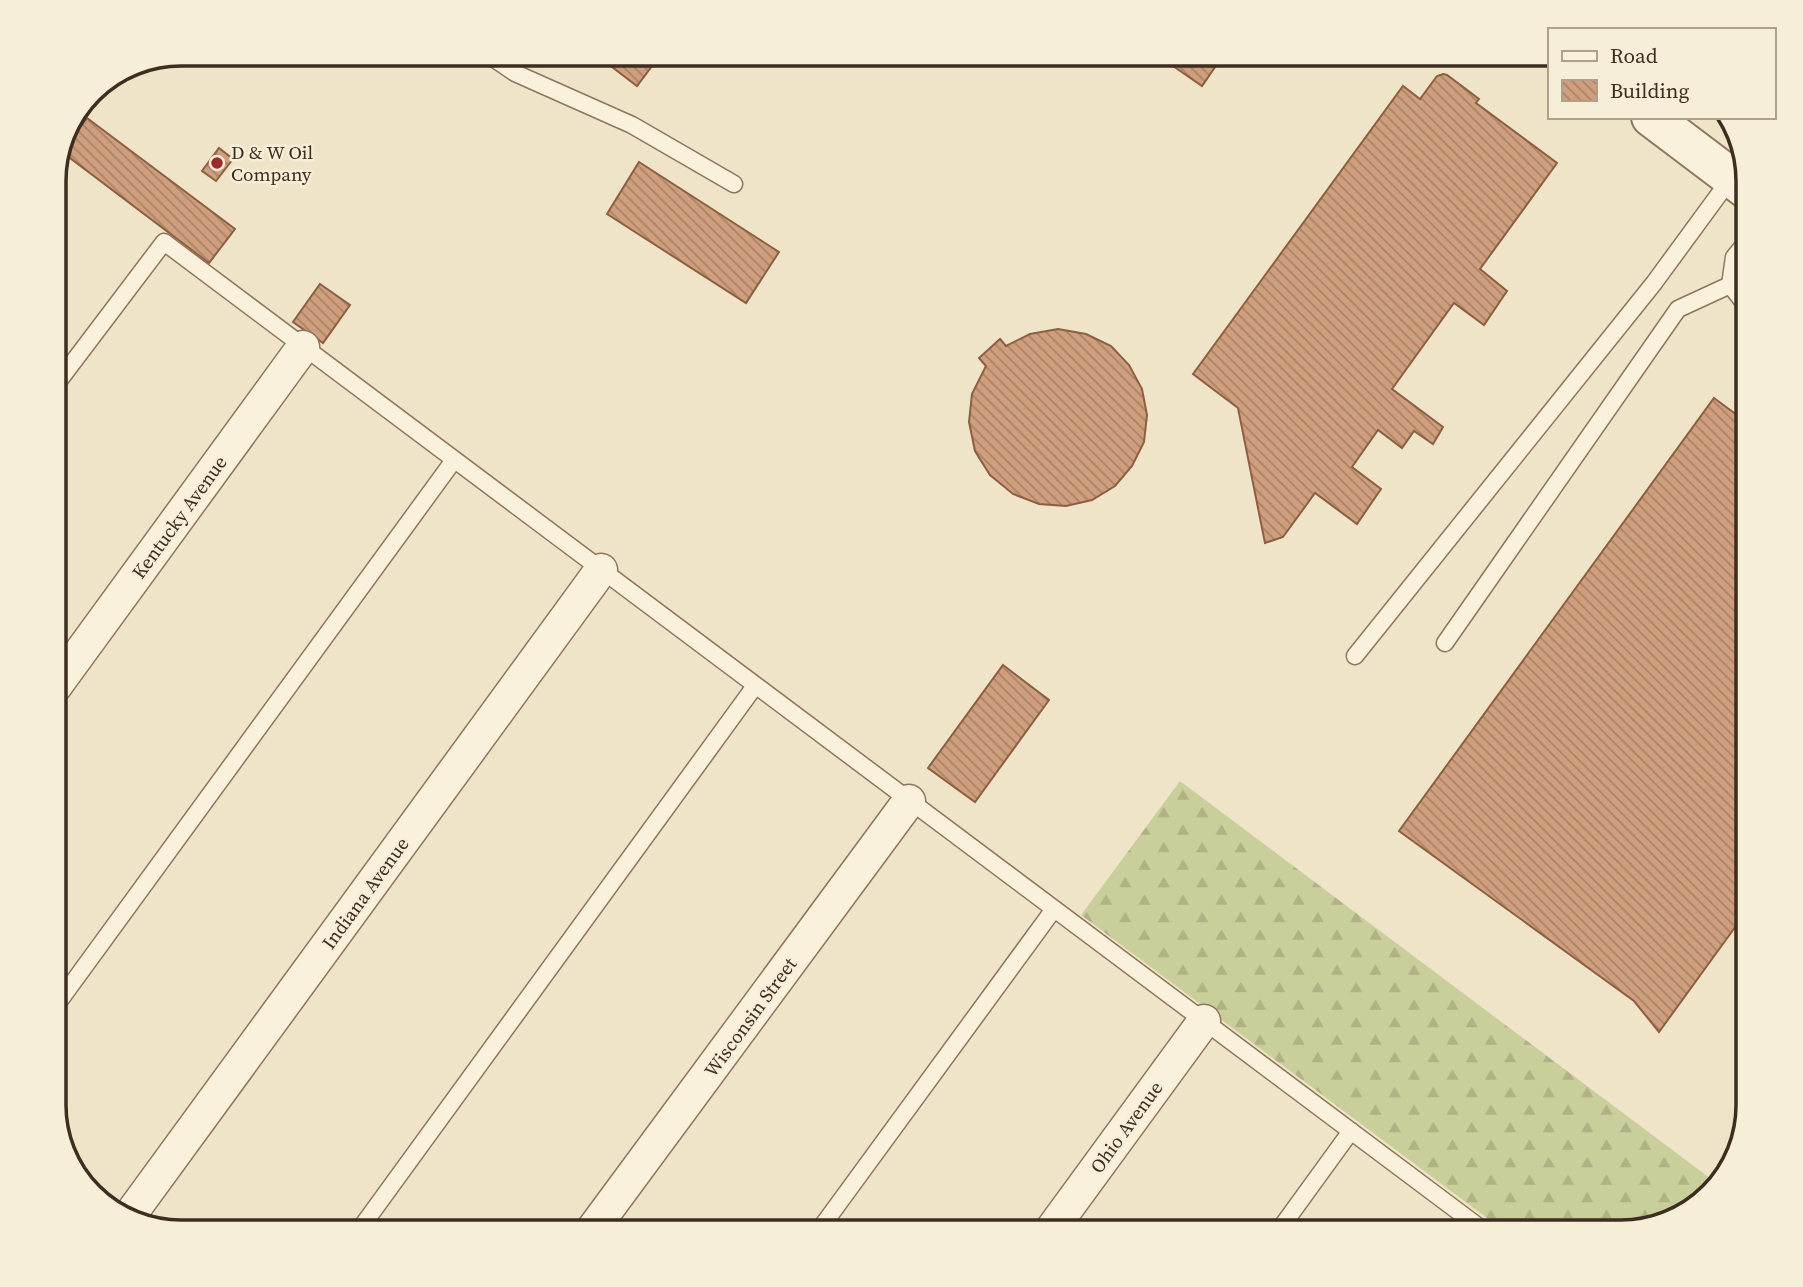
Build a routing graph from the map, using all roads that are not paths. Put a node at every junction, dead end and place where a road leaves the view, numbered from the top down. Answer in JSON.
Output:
{"nodes":[{"id":1,"x":505,"y":66,"type":"edge"},
{"id":2,"x":1654,"y":119,"type":"edge"},
{"id":3,"x":1736,"y":182,"type":"edge"},
{"id":4,"x":734,"y":184,"type":"dead end"},
{"id":5,"x":1736,"y":190,"type":"edge"},
{"id":6,"x":1736,"y":255,"type":"edge"},
{"id":7,"x":1730,"y":285,"type":"junction"},
{"id":8,"x":1736,"y":293,"type":"edge"},
{"id":9,"x":303,"y":347,"type":"junction"},
{"id":10,"x":67,"y":370,"type":"edge"},
{"id":11,"x":454,"y":460,"type":"junction"},
{"id":12,"x":601,"y":570,"type":"junction"},
{"id":13,"x":1445,"y":643,"type":"dead end"},
{"id":14,"x":1355,"y":656,"type":"dead end"},
{"id":15,"x":67,"y":671,"type":"edge"},
{"id":16,"x":755,"y":685,"type":"junction"},
{"id":17,"x":909,"y":801,"type":"junction"},
{"id":18,"x":1054,"y":909,"type":"junction"},
{"id":19,"x":67,"y":989,"type":"edge"},
{"id":20,"x":1204,"y":1021,"type":"junction"},
{"id":21,"x":1351,"y":1131,"type":"junction"},
{"id":22,"x":134,"y":1210,"type":"edge"},
{"id":23,"x":366,"y":1220,"type":"edge"},
{"id":24,"x":600,"y":1220,"type":"edge"},
{"id":25,"x":827,"y":1220,"type":"edge"},
{"id":26,"x":1059,"y":1220,"type":"edge"},
{"id":27,"x":1286,"y":1220,"type":"edge"},
{"id":28,"x":1470,"y":1220,"type":"edge"}],
"edges":[{"from":1,"to":4,"type":"lane"},
{"from":2,"to":3,"type":"street"},
{"from":5,"to":14,"type":"lane"},
{"from":6,"to":7,"type":"lane"},
{"from":7,"to":8,"type":"lane"},
{"from":7,"to":13,"type":"lane"},
{"from":9,"to":10,"type":"lane"},
{"from":9,"to":11,"type":"lane"},
{"from":9,"to":15,"type":"street","name":"Kentucky Avenue"},
{"from":11,"to":12,"type":"lane"},
{"from":11,"to":19,"type":"lane"},
{"from":12,"to":16,"type":"lane"},
{"from":12,"to":22,"type":"street","name":"Indiana Avenue"},
{"from":16,"to":17,"type":"lane"},
{"from":16,"to":23,"type":"lane"},
{"from":17,"to":18,"type":"lane"},
{"from":17,"to":24,"type":"street","name":"Wisconsin Street"},
{"from":18,"to":20,"type":"lane"},
{"from":18,"to":25,"type":"lane"},
{"from":20,"to":21,"type":"lane"},
{"from":20,"to":26,"type":"street","name":"Ohio Avenue"},
{"from":21,"to":27,"type":"lane"},
{"from":21,"to":28,"type":"lane"}]}
